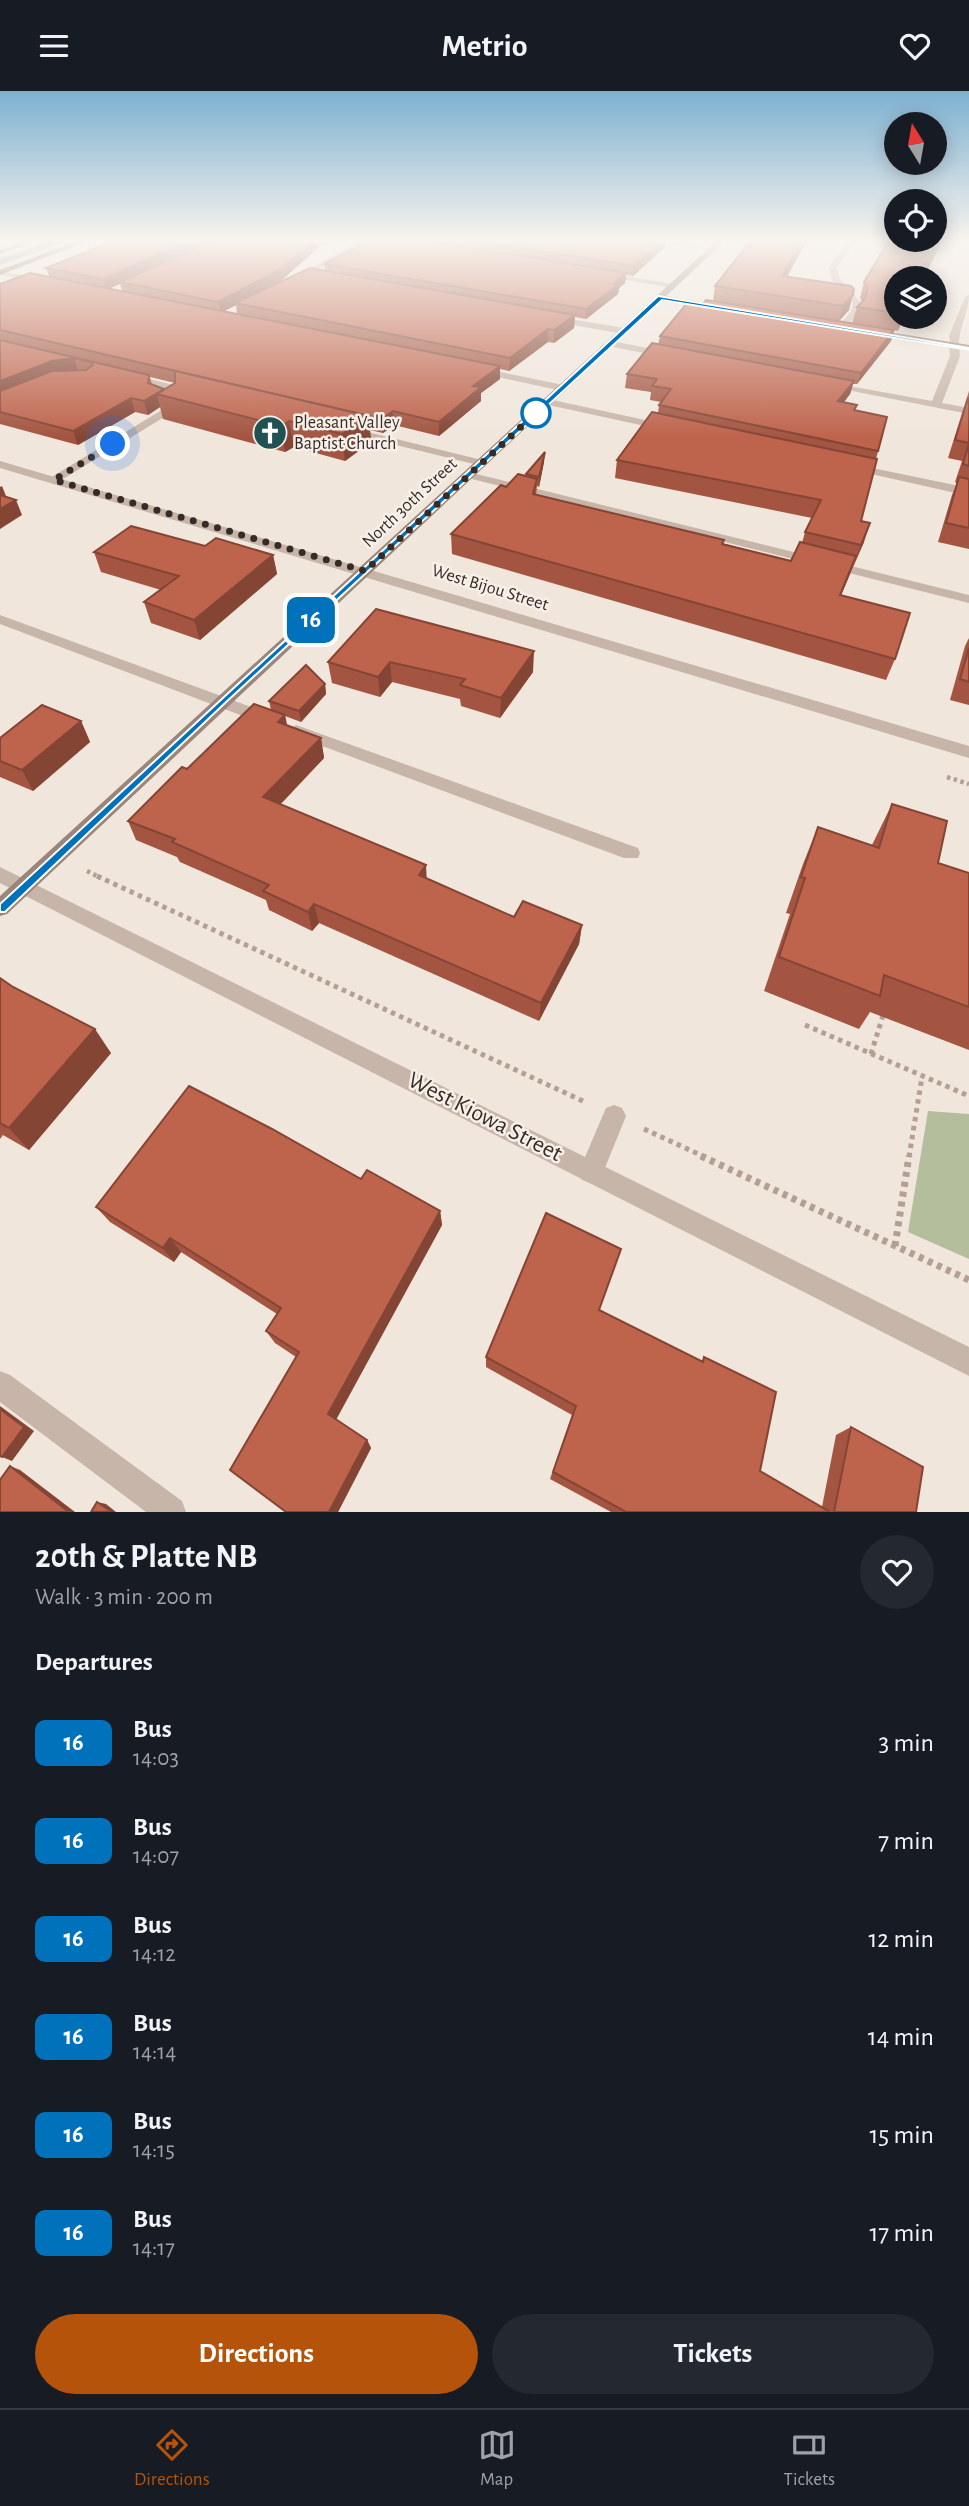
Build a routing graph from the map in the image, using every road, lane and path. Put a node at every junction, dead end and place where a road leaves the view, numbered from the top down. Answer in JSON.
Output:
{"nodes":[{"id":1,"x":652,"y":305,"type":"edge"},
{"id":2,"x":708,"y":305,"type":"edge"},
{"id":3,"x":856,"y":305,"type":"edge"},
{"id":4,"x":966,"y":305,"type":"edge"},
{"id":5,"x":738,"y":310,"type":"edge"},
{"id":6,"x":542,"y":316,"type":"edge"},
{"id":7,"x":829,"y":325,"type":"edge"},
{"id":8,"x":842,"y":327,"type":"junction"},
{"id":9,"x":624,"y":331,"type":"junction"},
{"id":10,"x":611,"y":344,"type":"junction"},
{"id":11,"x":954,"y":345,"type":"junction"},
{"id":12,"x":969,"y":348,"type":"edge"},
{"id":13,"x":676,"y":356,"type":"edge"},
{"id":14,"x":463,"y":367,"type":"edge"},
{"id":15,"x":813,"y":382,"type":"edge"},
{"id":16,"x":563,"y":388,"type":"junction"},
{"id":17,"x":198,"y":394,"type":"edge"},
{"id":18,"x":548,"y":402,"type":"junction"},
{"id":19,"x":936,"y":405,"type":"junction"},
{"id":20,"x":969,"y":411,"type":"edge"},
{"id":21,"x":331,"y":426,"type":"edge"},
{"id":22,"x":682,"y":431,"type":"edge"},
{"id":23,"x":482,"y":463,"type":"junction"},
{"id":24,"x":0,"y":464,"type":"edge"},
{"id":25,"x":846,"y":466,"type":"edge"},
{"id":26,"x":468,"y":475,"type":"junction"},
{"id":27,"x":54,"y":480,"type":"junction"},
{"id":28,"x":969,"y":492,"type":"edge"},
{"id":29,"x":365,"y":571,"type":"junction"},
{"id":30,"x":969,"y":599,"type":"edge"},
{"id":31,"x":0,"y":619,"type":"edge"},
{"id":32,"x":220,"y":702,"type":"junction"},
{"id":33,"x":969,"y":752,"type":"edge"},
{"id":34,"x":631,"y":853,"type":"dead end"},
{"id":35,"x":88,"y":871,"type":"dead end"},
{"id":36,"x":0,"y":874,"type":"edge"},
{"id":37,"x":24,"y":886,"type":"junction"},
{"id":38,"x":0,"y":908,"type":"edge"},
{"id":39,"x":884,"y":1012,"type":"edge"},
{"id":40,"x":805,"y":1025,"type":"dead end"},
{"id":41,"x":871,"y":1054,"type":"junction"},
{"id":42,"x":922,"y":1077,"type":"junction"},
{"id":43,"x":969,"y":1096,"type":"edge"},
{"id":44,"x":614,"y":1116,"type":"junction"},
{"id":45,"x":591,"y":1171,"type":"junction"},
{"id":46,"x":895,"y":1246,"type":"junction"},
{"id":47,"x":969,"y":1280,"type":"edge"},
{"id":48,"x":969,"y":1362,"type":"edge"},
{"id":49,"x":0,"y":1385,"type":"edge"},
{"id":50,"x":171,"y":1512,"type":"edge"}],
"edges":[{"from":1,"to":9,"type":"main road","name":"North 30th Street"},
{"from":2,"to":5,"type":"main road"},
{"from":3,"to":8,"type":"street"},
{"from":4,"to":11,"type":"street"},
{"from":6,"to":9,"type":"street"},
{"from":7,"to":8,"type":"main road"},
{"from":8,"to":11,"type":"main road"},
{"from":9,"to":10,"type":"main road","name":"North 30th Street"},
{"from":10,"to":13,"type":"street"},
{"from":10,"to":16,"type":"main road","name":"North 30th Street"},
{"from":11,"to":12,"type":"main road"},
{"from":11,"to":19,"type":"street"},
{"from":14,"to":16,"type":"street"},
{"from":15,"to":19,"type":"street"},
{"from":16,"to":18,"type":"main road","name":"North 30th Street"},
{"from":17,"to":27,"type":"street"},
{"from":18,"to":22,"type":"street"},
{"from":18,"to":23,"type":"main road","name":"North 30th Street"},
{"from":19,"to":20,"type":"street"},
{"from":21,"to":23,"type":"street"},
{"from":23,"to":26,"type":"main road","name":"North 30th Street"},
{"from":24,"to":27,"type":"street","name":"West Bijou Street"},
{"from":25,"to":28,"type":"street"},
{"from":26,"to":29,"type":"main road","name":"North 30th Street"},
{"from":26,"to":30,"type":"street"},
{"from":27,"to":29,"type":"street","name":"West Bijou Street"},
{"from":29,"to":32,"type":"main road","name":"North 30th Street"},
{"from":29,"to":33,"type":"street","name":"West Bijou Street"},
{"from":31,"to":32,"type":"street"},
{"from":32,"to":34,"type":"street"},
{"from":32,"to":37,"type":"main road","name":"North 30th Street"},
{"from":35,"to":44,"type":"path"},
{"from":36,"to":37,"type":"street","name":"West Kiowa Street"},
{"from":37,"to":38,"type":"main road","name":"North 30th Street"},
{"from":37,"to":45,"type":"street","name":"West Kiowa Street"},
{"from":39,"to":41,"type":"path"},
{"from":40,"to":41,"type":"path"},
{"from":41,"to":42,"type":"path"},
{"from":42,"to":43,"type":"path"},
{"from":42,"to":46,"type":"path"},
{"from":44,"to":45,"type":"street"},
{"from":44,"to":46,"type":"path"},
{"from":45,"to":48,"type":"street","name":"West Kiowa Street"},
{"from":46,"to":47,"type":"path"},
{"from":49,"to":50,"type":"street"}]}
